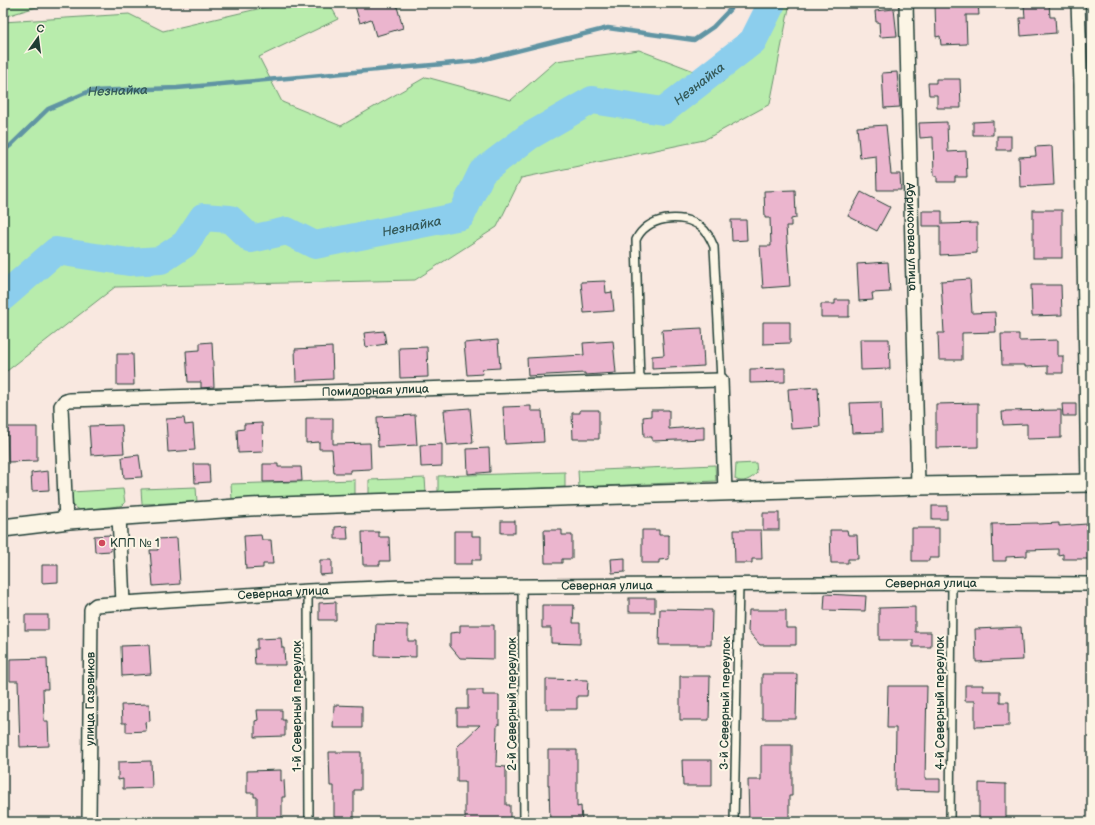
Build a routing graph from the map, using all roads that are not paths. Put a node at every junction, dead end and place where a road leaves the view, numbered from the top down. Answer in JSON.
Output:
{"nodes":[{"id":1,"x":906,"y":3,"type":"edge"},
{"id":2,"x":1078,"y":3,"type":"edge"},
{"id":3,"x":721,"y":380,"type":"junction"},
{"id":4,"x":640,"y":382,"type":"junction"},
{"id":5,"x":918,"y":478,"type":"junction"},
{"id":6,"x":1090,"y":478,"type":"edge"},
{"id":7,"x":725,"y":492,"type":"junction"},
{"id":8,"x":119,"y":516,"type":"junction"},
{"id":9,"x":66,"y":520,"type":"junction"},
{"id":10,"x":3,"y":528,"type":"edge"},
{"id":11,"x":952,"y":583,"type":"junction"},
{"id":12,"x":1092,"y":584,"type":"edge"},
{"id":13,"x":739,"y":585,"type":"junction"},
{"id":14,"x":522,"y":586,"type":"junction"},
{"id":15,"x":308,"y":591,"type":"junction"},
{"id":16,"x":122,"y":603,"type":"junction"},
{"id":17,"x":90,"y":822,"type":"edge"},
{"id":18,"x":308,"y":822,"type":"edge"},
{"id":19,"x":524,"y":822,"type":"edge"},
{"id":20,"x":734,"y":822,"type":"edge"},
{"id":21,"x":950,"y":822,"type":"edge"}],
"edges":[{"from":1,"to":5,"type":"street","name":"Абрикосовая улица"},
{"from":2,"to":6,"type":"street"},
{"from":3,"to":4,"type":"street","name":"Помидорная улица"},
{"from":3,"to":4,"type":"lane"},
{"from":3,"to":7,"type":"street"},
{"from":4,"to":9,"type":"street","name":"Помидорная улица"},
{"from":5,"to":6,"type":"street"},
{"from":5,"to":7,"type":"street"},
{"from":7,"to":8,"type":"street"},
{"from":8,"to":9,"type":"street"},
{"from":8,"to":16,"type":"street"},
{"from":9,"to":10,"type":"street"},
{"from":11,"to":12,"type":"street","name":"Северная улица"},
{"from":11,"to":13,"type":"street","name":"Северная улица"},
{"from":11,"to":21,"type":"lane","name":"4-й Северный переулок"},
{"from":13,"to":14,"type":"street","name":"Северная улица"},
{"from":13,"to":20,"type":"lane","name":"3-й Северный переулок"},
{"from":14,"to":15,"type":"street","name":"Северная улица"},
{"from":14,"to":19,"type":"lane","name":"2-й Северный переулок"},
{"from":15,"to":16,"type":"street","name":"Северная улица"},
{"from":15,"to":18,"type":"lane","name":"1-й Северный переулок"},
{"from":16,"to":17,"type":"street","name":"улица Газовиков"}]}
